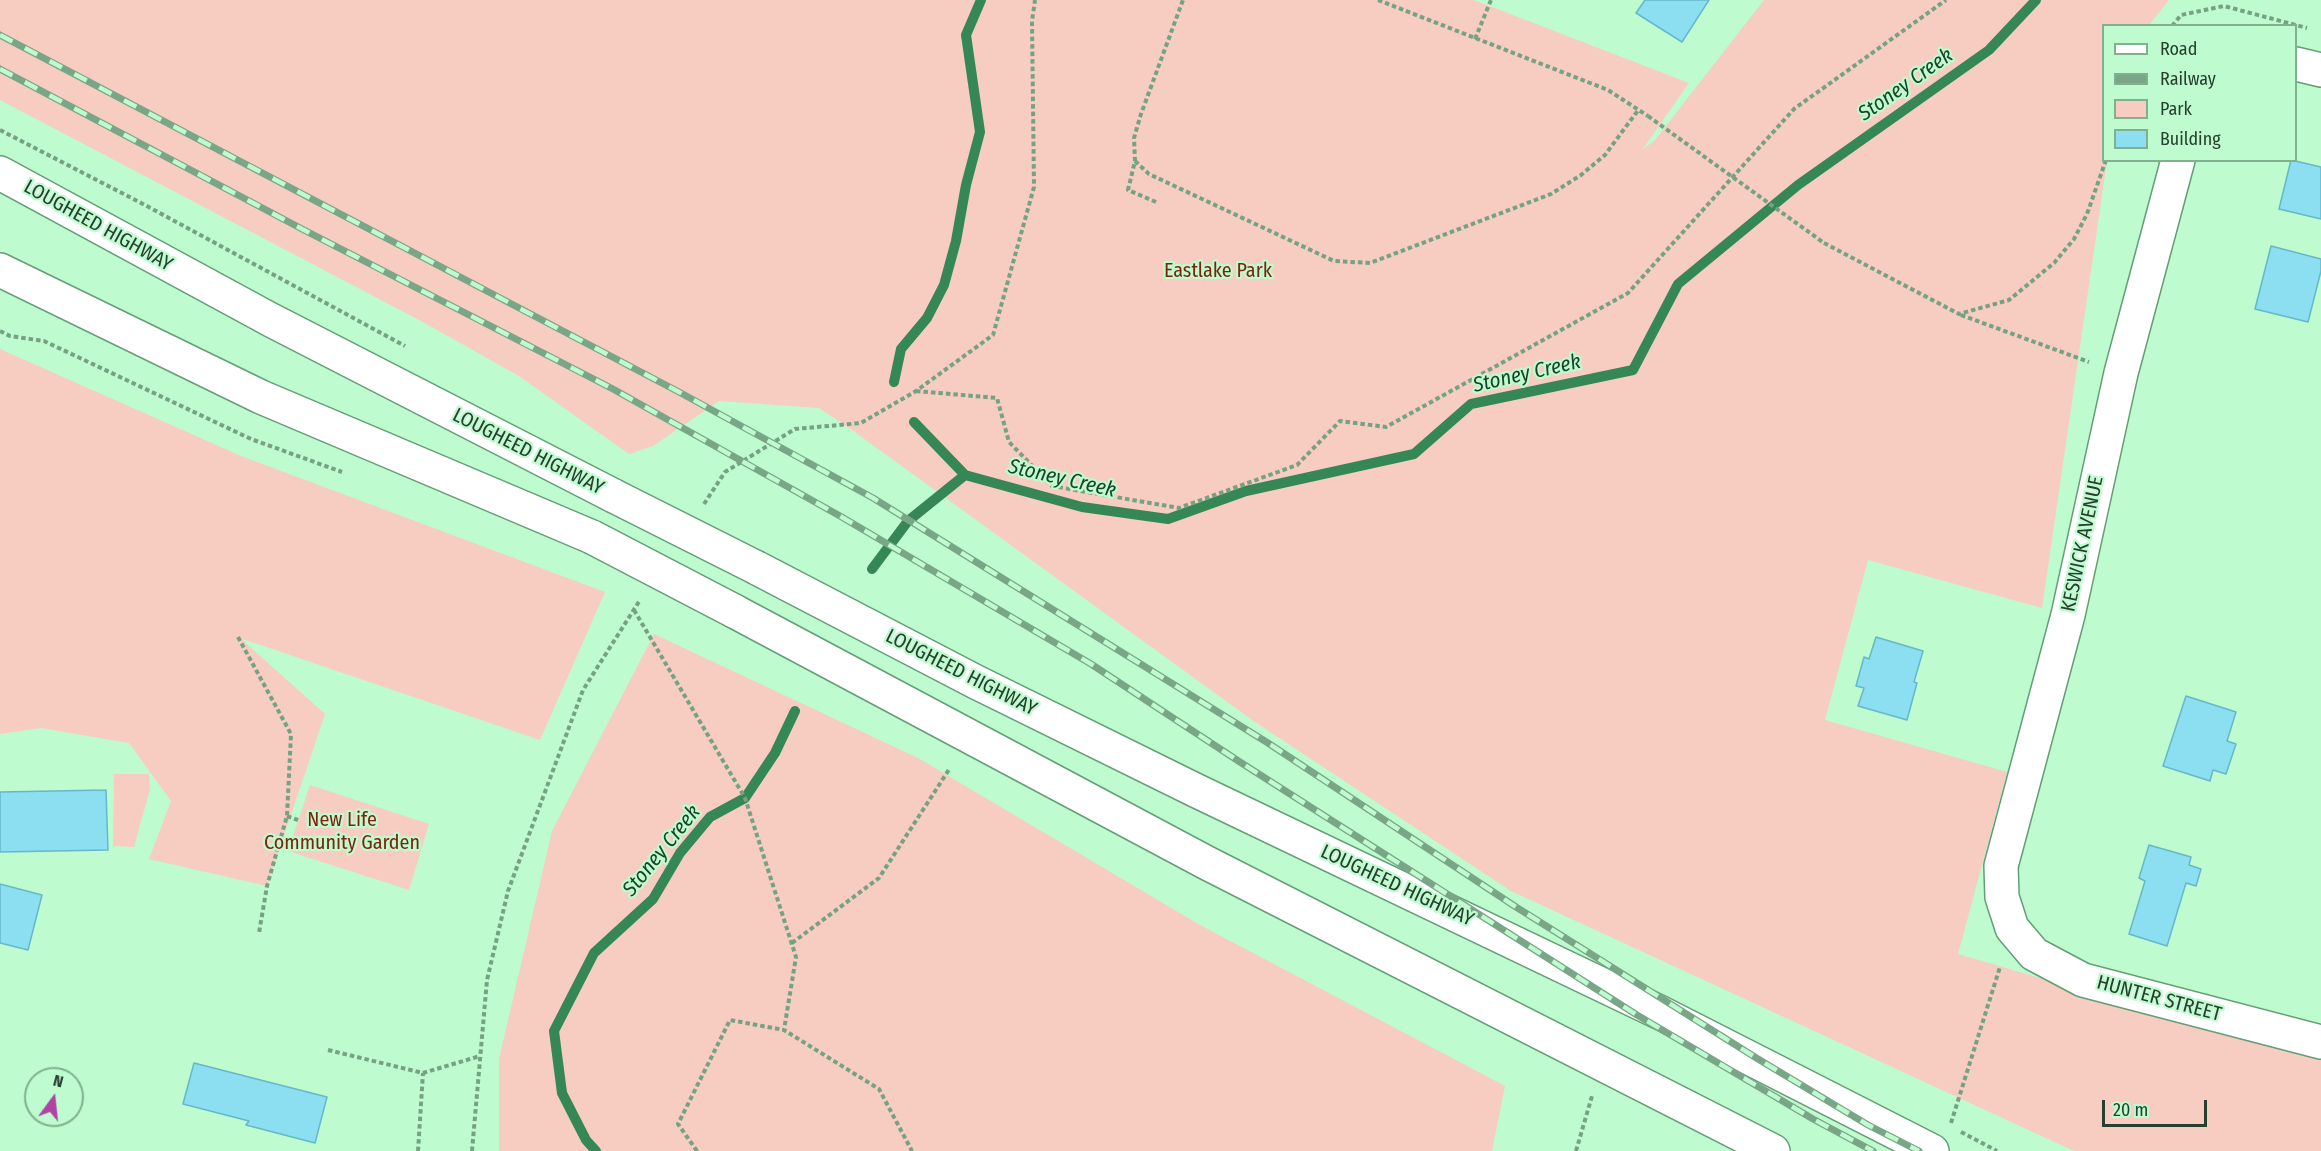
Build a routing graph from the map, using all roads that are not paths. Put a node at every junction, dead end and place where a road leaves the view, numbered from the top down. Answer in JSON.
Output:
{"nodes":[{"id":1,"x":2297,"y":64,"type":"edge"},
{"id":2,"x":2321,"y":70,"type":"edge"},
{"id":3,"x":2177,"y":162,"type":"edge"},
{"id":4,"x":0,"y":173,"type":"edge"},
{"id":5,"x":0,"y":270,"type":"edge"},
{"id":6,"x":2012,"y":928,"type":"joint"},
{"id":7,"x":2321,"y":1042,"type":"edge"},
{"id":8,"x":1941,"y":1139,"type":"edge"},
{"id":9,"x":1773,"y":1151,"type":"edge"}],
"edges":[{"from":1,"to":2,"type":"main road"},
{"from":3,"to":6,"type":"main road","name":"KESWICK AVENUE"},
{"from":4,"to":8,"type":"main road","name":"LOUGHEED HIGHWAY","bridge":true},
{"from":5,"to":9,"type":"main road","bridge":true},
{"from":6,"to":7,"type":"main road","name":"HUNTER STREET"}]}
